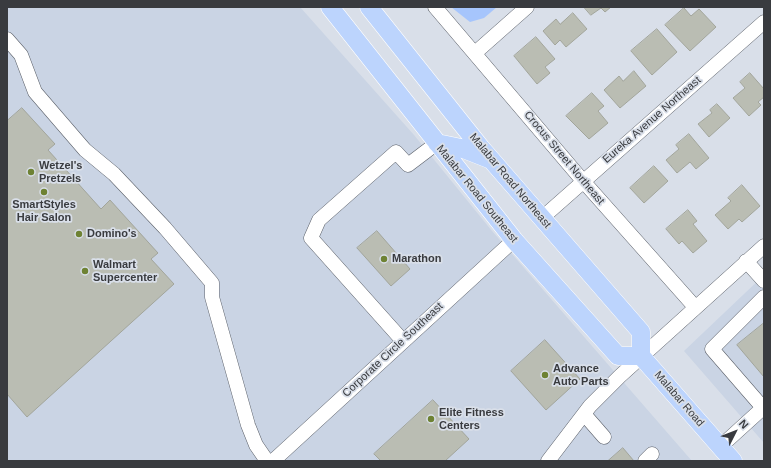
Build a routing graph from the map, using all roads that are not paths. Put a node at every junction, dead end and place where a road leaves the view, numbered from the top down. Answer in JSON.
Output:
{"nodes":[{"id":1,"x":330,"y":7,"type":"edge"},
{"id":2,"x":369,"y":7,"type":"edge"},
{"id":3,"x":435,"y":7,"type":"edge"},
{"id":4,"x":527,"y":7,"type":"edge"},
{"id":5,"x":764,"y":22,"type":"edge"},
{"id":6,"x":7,"y":39,"type":"edge"},
{"id":7,"x":475,"y":53,"type":"junction"},
{"id":8,"x":437,"y":143,"type":"junction"},
{"id":9,"x":491,"y":160,"type":"junction"},
{"id":10,"x":583,"y":181,"type":"junction"},
{"id":11,"x":542,"y":218,"type":"junction"},
{"id":12,"x":514,"y":240,"type":"junction"},
{"id":13,"x":764,"y":246,"type":"edge"},
{"id":14,"x":746,"y":261,"type":"junction"},
{"id":15,"x":764,"y":281,"type":"edge"},
{"id":16,"x":764,"y":297,"type":"edge"},
{"id":17,"x":695,"y":308,"type":"junction"},
{"id":18,"x":403,"y":341,"type":"junction"},
{"id":19,"x":641,"y":356,"type":"junction"},
{"id":20,"x":764,"y":408,"type":"edge"},
{"id":21,"x":584,"y":414,"type":"junction"},
{"id":22,"x":604,"y":437,"type":"dead end"},
{"id":23,"x":720,"y":447,"type":"junction"},
{"id":24,"x":267,"y":461,"type":"edge"},
{"id":25,"x":274,"y":461,"type":"edge"},
{"id":26,"x":548,"y":461,"type":"edge"},
{"id":27,"x":733,"y":461,"type":"edge"}],
"edges":[{"from":1,"to":8,"type":"main road","name":"Malabar Road Southeast"},
{"from":2,"to":9,"type":"main road","name":"Malabar Road Northeast"},
{"from":3,"to":7,"type":"street","name":"Crocus Street Northeast"},
{"from":4,"to":7,"type":"street"},
{"from":5,"to":10,"type":"street","name":"Eureka Avenue Northeast"},
{"from":6,"to":24,"type":"street"},
{"from":7,"to":10,"type":"street","name":"Crocus Street Northeast"},
{"from":8,"to":9,"type":"main road"},
{"from":8,"to":12,"type":"main road","name":"Malabar Road Southeast"},
{"from":8,"to":18,"type":"street"},
{"from":9,"to":11,"type":"main road","name":"Malabar Road Northeast"},
{"from":10,"to":11,"type":"street","name":"Eureka Avenue Northeast"},
{"from":10,"to":17,"type":"street","name":"Crocus Street Northeast"},
{"from":11,"to":19,"type":"main road","name":"Malabar Road Northeast"},
{"from":12,"to":18,"type":"street","name":"Corporate Circle Southeast"},
{"from":12,"to":19,"type":"main road","name":"Malabar Road Southeast"},
{"from":13,"to":14,"type":"street"},
{"from":14,"to":15,"type":"street"},
{"from":14,"to":17,"type":"street"},
{"from":16,"to":20,"type":"street"},
{"from":17,"to":19,"type":"street"},
{"from":18,"to":25,"type":"street","name":"Corporate Circle Southeast"},
{"from":19,"to":21,"type":"street"},
{"from":19,"to":23,"type":"main road","name":"Malabar Road"},
{"from":20,"to":23,"type":"street"},
{"from":21,"to":22,"type":"street"},
{"from":21,"to":26,"type":"street"},
{"from":23,"to":27,"type":"main road","name":"Malabar Road"}]}
